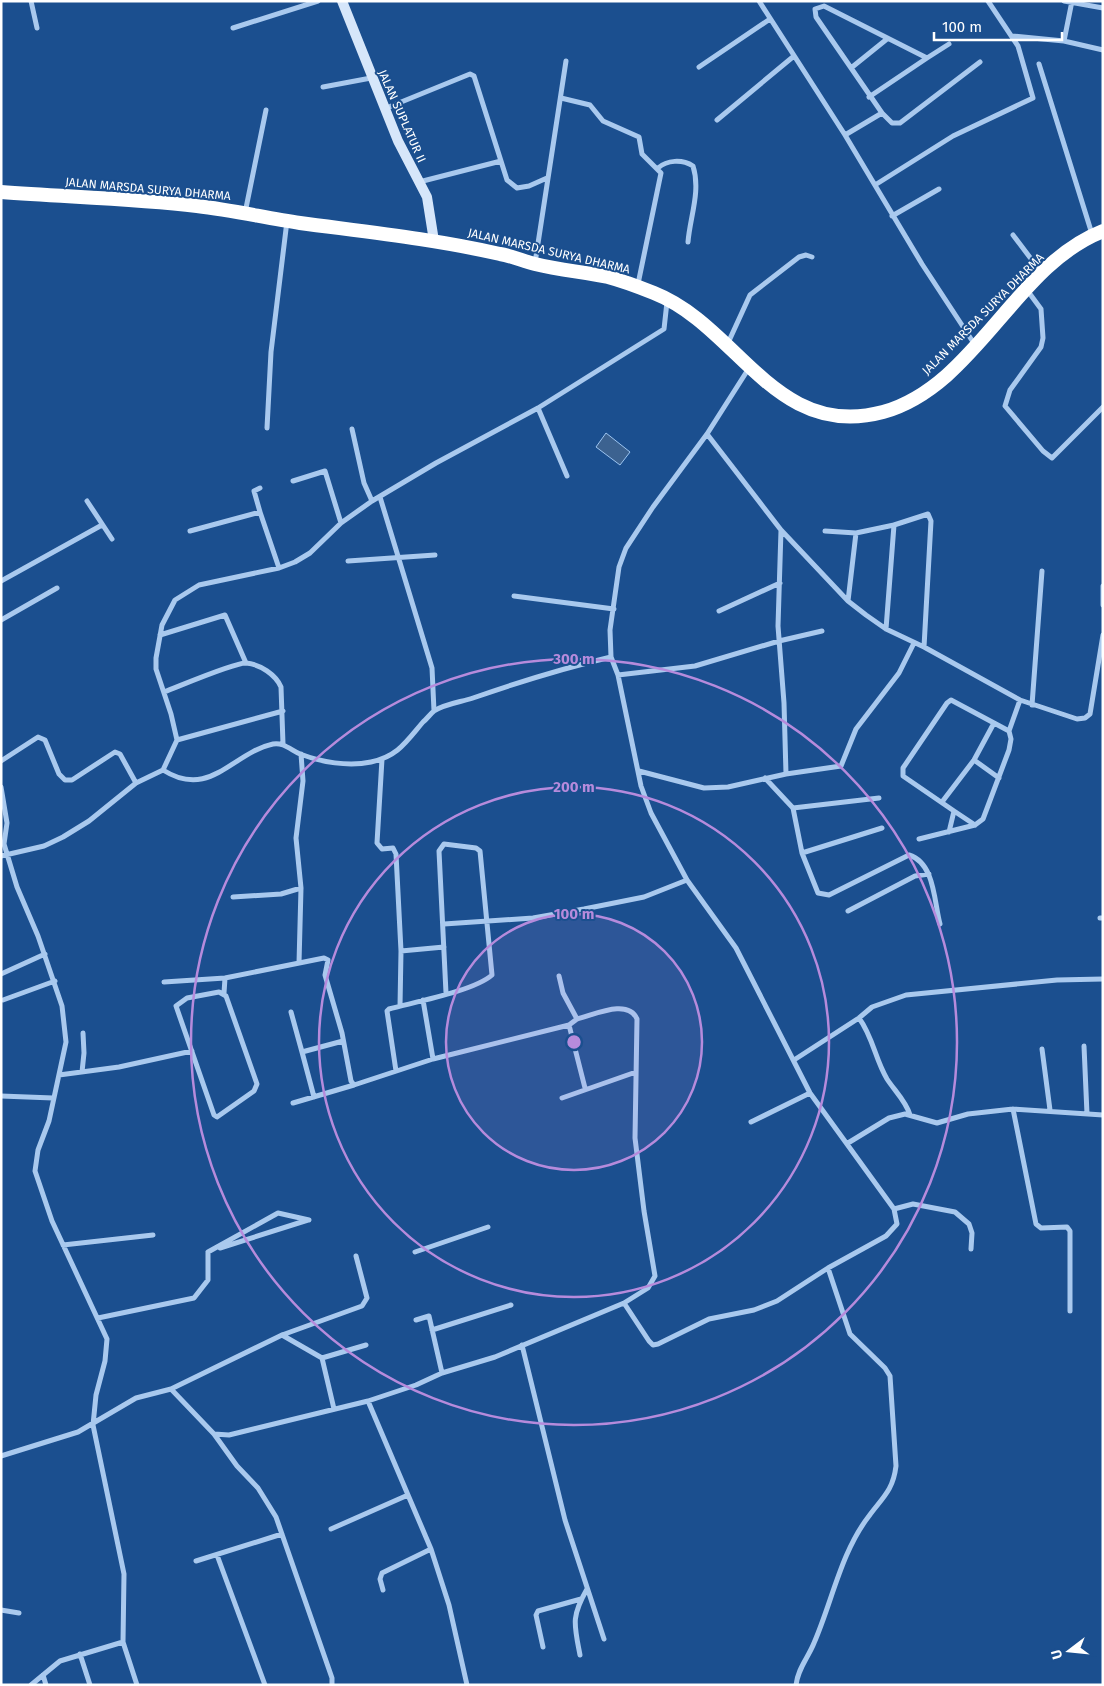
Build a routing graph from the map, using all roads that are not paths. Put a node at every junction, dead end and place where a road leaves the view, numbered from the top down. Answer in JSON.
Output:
{"nodes":[{"id":1,"x":31,"y":1,"type":"edge"},
{"id":2,"x":318,"y":1,"type":"edge"},
{"id":3,"x":342,"y":1,"type":"edge"},
{"id":4,"x":759,"y":1,"type":"edge"},
{"id":5,"x":988,"y":1,"type":"edge"},
{"id":6,"x":1064,"y":1,"type":"edge"},
{"id":7,"x":1072,"y":2,"type":"edge"},
{"id":8,"x":300,"y":4,"type":"edge"},
{"id":9,"x":1103,"y":8,"type":"edge"},
{"id":10,"x":770,"y":19,"type":"junction"},
{"id":11,"x":37,"y":28,"type":"dead end"},
{"id":12,"x":233,"y":28,"type":"dead end"},
{"id":13,"x":1012,"y":36,"type":"junction"},
{"id":14,"x":887,"y":39,"type":"junction"},
{"id":15,"x":1064,"y":41,"type":"junction"},
{"id":16,"x":949,"y":44,"type":"dead end"},
{"id":17,"x":1103,"y":50,"type":"edge"},
{"id":18,"x":794,"y":56,"type":"junction"},
{"id":19,"x":927,"y":58,"type":"junction"},
{"id":20,"x":566,"y":61,"type":"dead end"},
{"id":21,"x":980,"y":62,"type":"dead end"},
{"id":22,"x":1039,"y":64,"type":"dead end"},
{"id":23,"x":699,"y":67,"type":"dead end"},
{"id":24,"x":851,"y":68,"type":"junction"},
{"id":25,"x":371,"y":78,"type":"junction"},
{"id":26,"x":323,"y":87,"type":"dead end"},
{"id":27,"x":869,"y":97,"type":"junction"},
{"id":28,"x":561,"y":98,"type":"junction"},
{"id":29,"x":384,"y":109,"type":"junction"},
{"id":30,"x":266,"y":110,"type":"dead end"},
{"id":31,"x":882,"y":113,"type":"junction"},
{"id":32,"x":717,"y":120,"type":"dead end"},
{"id":33,"x":845,"y":135,"type":"junction"},
{"id":34,"x":501,"y":161,"type":"junction"},
{"id":35,"x":658,"y":168,"type":"junction"},
{"id":36,"x":547,"y":178,"type":"junction"},
{"id":37,"x":418,"y":182,"type":"junction"},
{"id":38,"x":874,"y":185,"type":"junction"},
{"id":39,"x":939,"y":189,"type":"dead end"},
{"id":40,"x":1,"y":192,"type":"edge"},
{"id":41,"x":245,"y":213,"type":"junction"},
{"id":42,"x":892,"y":216,"type":"junction"},
{"id":43,"x":287,"y":221,"type":"junction"},
{"id":44,"x":1098,"y":233,"type":"edge"},
{"id":45,"x":1014,"y":235,"type":"dead end"},
{"id":46,"x":434,"y":241,"type":"junction"},
{"id":47,"x":688,"y":242,"type":"dead end"},
{"id":48,"x":812,"y":257,"type":"dead end"},
{"id":49,"x":535,"y":264,"type":"junction"},
{"id":50,"x":1042,"y":274,"type":"junction"},
{"id":51,"x":637,"y":287,"type":"junction"},
{"id":52,"x":1027,"y":290,"type":"junction"},
{"id":53,"x":667,"y":299,"type":"junction"},
{"id":54,"x":976,"y":345,"type":"junction"},
{"id":55,"x":727,"y":346,"type":"junction"},
{"id":56,"x":749,"y":367,"type":"junction"},
{"id":57,"x":1103,"y":407,"type":"edge"},
{"id":58,"x":538,"y":408,"type":"junction"},
{"id":59,"x":267,"y":428,"type":"dead end"},
{"id":60,"x":352,"y":429,"type":"dead end"},
{"id":61,"x":707,"y":434,"type":"junction"},
{"id":62,"x":567,"y":476,"type":"dead end"},
{"id":63,"x":293,"y":481,"type":"dead end"},
{"id":64,"x":260,"y":488,"type":"dead end"},
{"id":65,"x":380,"y":497,"type":"junction"},
{"id":66,"x":87,"y":501,"type":"dead end"},
{"id":67,"x":372,"y":502,"type":"junction"},
{"id":68,"x":260,"y":512,"type":"junction"},
{"id":69,"x":341,"y":523,"type":"junction"},
{"id":70,"x":102,"y":525,"type":"junction"},
{"id":71,"x":894,"y":525,"type":"junction"},
{"id":72,"x":781,"y":530,"type":"junction"},
{"id":73,"x":190,"y":531,"type":"dead end"},
{"id":74,"x":825,"y":531,"type":"dead end"},
{"id":75,"x":856,"y":533,"type":"junction"},
{"id":76,"x":112,"y":539,"type":"dead end"},
{"id":77,"x":435,"y":555,"type":"dead end"},
{"id":78,"x":396,"y":556,"type":"junction"},
{"id":79,"x":348,"y":561,"type":"dead end"},
{"id":80,"x":279,"y":568,"type":"junction"},
{"id":81,"x":1042,"y":572,"type":"dead end"},
{"id":82,"x":1,"y":581,"type":"edge"},
{"id":83,"x":780,"y":583,"type":"junction"},
{"id":84,"x":1103,"y":586,"type":"edge"},
{"id":85,"x":57,"y":588,"type":"dead end"},
{"id":86,"x":514,"y":596,"type":"dead end"},
{"id":87,"x":848,"y":601,"type":"junction"},
{"id":88,"x":1103,"y":605,"type":"edge"},
{"id":89,"x":614,"y":609,"type":"junction"},
{"id":90,"x":720,"y":611,"type":"dead end"},
{"id":91,"x":1,"y":620,"type":"edge"},
{"id":92,"x":886,"y":629,"type":"junction"},
{"id":93,"x":822,"y":631,"type":"dead end"},
{"id":94,"x":160,"y":635,"type":"junction"},
{"id":95,"x":1103,"y":636,"type":"edge"},
{"id":96,"x":779,"y":641,"type":"junction"},
{"id":97,"x":914,"y":643,"type":"junction"},
{"id":98,"x":924,"y":647,"type":"junction"},
{"id":99,"x":610,"y":656,"type":"junction"},
{"id":100,"x":246,"y":664,"type":"junction"},
{"id":101,"x":618,"y":675,"type":"junction"},
{"id":102,"x":164,"y":692,"type":"junction"},
{"id":103,"x":1020,"y":700,"type":"junction"},
{"id":104,"x":1032,"y":705,"type":"junction"},
{"id":105,"x":283,"y":711,"type":"junction"},
{"id":106,"x":434,"y":711,"type":"junction"},
{"id":107,"x":994,"y":723,"type":"junction"},
{"id":108,"x":1009,"y":730,"type":"junction"},
{"id":109,"x":176,"y":740,"type":"junction"},
{"id":110,"x":283,"y":744,"type":"junction"},
{"id":111,"x":301,"y":754,"type":"junction"},
{"id":112,"x":382,"y":759,"type":"junction"},
{"id":113,"x":974,"y":760,"type":"junction"},
{"id":114,"x":1,"y":761,"type":"edge"},
{"id":115,"x":163,"y":770,"type":"junction"},
{"id":116,"x":639,"y":771,"type":"junction"},
{"id":117,"x":786,"y":774,"type":"junction"},
{"id":118,"x":765,"y":778,"type":"junction"},
{"id":119,"x":999,"y":778,"type":"junction"},
{"id":120,"x":136,"y":783,"type":"junction"},
{"id":121,"x":1,"y":787,"type":"edge"},
{"id":122,"x":879,"y":798,"type":"dead end"},
{"id":123,"x":942,"y":802,"type":"junction"},
{"id":124,"x":793,"y":808,"type":"junction"},
{"id":125,"x":954,"y":811,"type":"junction"},
{"id":126,"x":975,"y":825,"type":"junction"},
{"id":127,"x":882,"y":828,"type":"dead end"},
{"id":128,"x":949,"y":832,"type":"junction"},
{"id":129,"x":919,"y":839,"type":"dead end"},
{"id":130,"x":8,"y":853,"type":"junction"},
{"id":131,"x":802,"y":853,"type":"junction"},
{"id":132,"x":1,"y":856,"type":"edge"},
{"id":133,"x":929,"y":874,"type":"junction"},
{"id":134,"x":687,"y":880,"type":"junction"},
{"id":135,"x":301,"y":888,"type":"junction"},
{"id":136,"x":233,"y":897,"type":"dead end"},
{"id":137,"x":848,"y":911,"type":"dead end"},
{"id":138,"x":487,"y":920,"type":"junction"},
{"id":139,"x":444,"y":924,"type":"junction"},
{"id":140,"x":940,"y":924,"type":"dead end"},
{"id":141,"x":444,"y":947,"type":"junction"},
{"id":142,"x":401,"y":951,"type":"junction"},
{"id":143,"x":45,"y":954,"type":"junction"},
{"id":144,"x":299,"y":964,"type":"junction"},
{"id":145,"x":1,"y":974,"type":"edge"},
{"id":146,"x":559,"y":976,"type":"dead end"},
{"id":147,"x":225,"y":978,"type":"junction"},
{"id":148,"x":1103,"y":979,"type":"edge"},
{"id":149,"x":55,"y":981,"type":"junction"},
{"id":150,"x":164,"y":982,"type":"dead end"},
{"id":151,"x":224,"y":993,"type":"junction"},
{"id":152,"x":446,"y":993,"type":"junction"},
{"id":153,"x":3,"y":1000,"type":"dead end"},
{"id":154,"x":423,"y":1000,"type":"junction"},
{"id":155,"x":400,"y":1006,"type":"junction"},
{"id":156,"x":290,"y":1012,"type":"dead end"},
{"id":157,"x":859,"y":1018,"type":"junction"},
{"id":158,"x":577,"y":1020,"type":"junction"},
{"id":159,"x":569,"y":1025,"type":"junction"},
{"id":160,"x":83,"y":1033,"type":"dead end"},
{"id":161,"x":343,"y":1040,"type":"junction"},
{"id":162,"x":1084,"y":1046,"type":"dead end"},
{"id":163,"x":1042,"y":1049,"type":"dead end"},
{"id":164,"x":192,"y":1051,"type":"junction"},
{"id":165,"x":302,"y":1052,"type":"junction"},
{"id":166,"x":433,"y":1059,"type":"junction"},
{"id":167,"x":794,"y":1060,"type":"junction"},
{"id":168,"x":396,"y":1071,"type":"junction"},
{"id":169,"x":82,"y":1072,"type":"junction"},
{"id":170,"x":636,"y":1072,"type":"junction"},
{"id":171,"x":59,"y":1075,"type":"junction"},
{"id":172,"x":354,"y":1084,"type":"junction"},
{"id":173,"x":585,"y":1088,"type":"junction"},
{"id":174,"x":810,"y":1093,"type":"junction"},
{"id":175,"x":1,"y":1096,"type":"edge"},
{"id":176,"x":314,"y":1096,"type":"junction"},
{"id":177,"x":53,"y":1098,"type":"junction"},
{"id":178,"x":562,"y":1098,"type":"dead end"},
{"id":179,"x":293,"y":1103,"type":"dead end"},
{"id":180,"x":1013,"y":1109,"type":"junction"},
{"id":181,"x":1050,"y":1110,"type":"junction"},
{"id":182,"x":1087,"y":1114,"type":"junction"},
{"id":183,"x":910,"y":1115,"type":"junction"},
{"id":184,"x":1103,"y":1115,"type":"edge"},
{"id":185,"x":751,"y":1122,"type":"dead end"},
{"id":186,"x":848,"y":1143,"type":"junction"},
{"id":187,"x":894,"y":1209,"type":"junction"},
{"id":188,"x":488,"y":1227,"type":"dead end"},
{"id":189,"x":153,"y":1235,"type":"dead end"},
{"id":190,"x":63,"y":1245,"type":"junction"},
{"id":191,"x":971,"y":1249,"type":"dead end"},
{"id":192,"x":208,"y":1252,"type":"junction"},
{"id":193,"x":415,"y":1252,"type":"dead end"},
{"id":194,"x":356,"y":1256,"type":"dead end"},
{"id":195,"x":828,"y":1268,"type":"junction"},
{"id":196,"x":624,"y":1303,"type":"junction"},
{"id":197,"x":511,"y":1305,"type":"dead end"},
{"id":198,"x":1070,"y":1311,"type":"dead end"},
{"id":199,"x":98,"y":1318,"type":"junction"},
{"id":200,"x":416,"y":1320,"type":"dead end"},
{"id":201,"x":432,"y":1330,"type":"junction"},
{"id":202,"x":282,"y":1334,"type":"junction"},
{"id":203,"x":366,"y":1345,"type":"dead end"},
{"id":204,"x":522,"y":1345,"type":"junction"},
{"id":205,"x":322,"y":1358,"type":"junction"},
{"id":206,"x":442,"y":1372,"type":"junction"},
{"id":207,"x":171,"y":1389,"type":"junction"},
{"id":208,"x":368,"y":1401,"type":"junction"},
{"id":209,"x":334,"y":1409,"type":"junction"},
{"id":210,"x":93,"y":1425,"type":"junction"},
{"id":211,"x":214,"y":1434,"type":"junction"},
{"id":212,"x":1,"y":1456,"type":"edge"},
{"id":213,"x":408,"y":1495,"type":"junction"},
{"id":214,"x":331,"y":1529,"type":"dead end"},
{"id":215,"x":282,"y":1534,"type":"junction"},
{"id":216,"x":431,"y":1549,"type":"junction"},
{"id":217,"x":217,"y":1556,"type":"junction"},
{"id":218,"x":196,"y":1562,"type":"dead end"},
{"id":219,"x":383,"y":1590,"type":"dead end"},
{"id":220,"x":587,"y":1590,"type":"junction"},
{"id":221,"x":581,"y":1599,"type":"junction"},
{"id":222,"x":1,"y":1610,"type":"edge"},
{"id":223,"x":19,"y":1613,"type":"dead end"},
{"id":224,"x":604,"y":1639,"type":"dead end"},
{"id":225,"x":124,"y":1642,"type":"junction"},
{"id":226,"x":543,"y":1647,"type":"dead end"},
{"id":227,"x":80,"y":1654,"type":"junction"},
{"id":228,"x":580,"y":1655,"type":"dead end"},
{"id":229,"x":43,"y":1675,"type":"junction"},
{"id":230,"x":31,"y":1685,"type":"edge"},
{"id":231,"x":46,"y":1685,"type":"edge"},
{"id":232,"x":90,"y":1685,"type":"edge"},
{"id":233,"x":137,"y":1685,"type":"edge"},
{"id":234,"x":265,"y":1685,"type":"edge"},
{"id":235,"x":332,"y":1685,"type":"edge"},
{"id":236,"x":467,"y":1685,"type":"edge"},
{"id":237,"x":796,"y":1685,"type":"edge"}],
"edges":[{"from":1,"to":11,"type":"street"},
{"from":2,"to":8,"type":"street"},
{"from":3,"to":25,"type":"street","name":"JALAN SUPLATUR II"},
{"from":4,"to":10,"type":"street"},
{"from":5,"to":13,"type":"street"},
{"from":6,"to":7,"type":"street"},
{"from":7,"to":9,"type":"street"},
{"from":7,"to":15,"type":"street"},
{"from":8,"to":12,"type":"street"},
{"from":10,"to":18,"type":"street"},
{"from":10,"to":23,"type":"street"},
{"from":13,"to":15,"type":"street"},
{"from":13,"to":38,"type":"street"},
{"from":14,"to":19,"type":"street"},
{"from":14,"to":24,"type":"street"},
{"from":14,"to":24,"type":"street"},
{"from":15,"to":17,"type":"street"},
{"from":16,"to":19,"type":"street"},
{"from":18,"to":32,"type":"street"},
{"from":18,"to":33,"type":"street"},
{"from":19,"to":27,"type":"street"},
{"from":20,"to":28,"type":"street"},
{"from":21,"to":31,"type":"street"},
{"from":22,"to":44,"type":"street"},
{"from":24,"to":27,"type":"street"},
{"from":25,"to":26,"type":"street"},
{"from":25,"to":29,"type":"street","name":"JALAN SUPLATUR II"},
{"from":27,"to":31,"type":"street"},
{"from":28,"to":35,"type":"street"},
{"from":28,"to":36,"type":"street"},
{"from":29,"to":34,"type":"street"},
{"from":29,"to":37,"type":"street","name":"JALAN SUPLATUR II"},
{"from":30,"to":41,"type":"street"},
{"from":31,"to":33,"type":"street"},
{"from":33,"to":38,"type":"street"},
{"from":34,"to":36,"type":"street"},
{"from":34,"to":37,"type":"street"},
{"from":35,"to":47,"type":"street"},
{"from":35,"to":51,"type":"street"},
{"from":36,"to":49,"type":"street"},
{"from":37,"to":46,"type":"street","name":"JALAN SUPLATUR II"},
{"from":38,"to":42,"type":"street"},
{"from":39,"to":42,"type":"street"},
{"from":40,"to":41,"type":"highway","name":"JALAN MARSDA SURYA DHARMA"},
{"from":41,"to":43,"type":"highway","name":"JALAN MARSDA SURYA DHARMA"},
{"from":42,"to":54,"type":"street"},
{"from":43,"to":46,"type":"highway","name":"JALAN MARSDA SURYA DHARMA"},
{"from":43,"to":59,"type":"street"},
{"from":44,"to":50,"type":"highway","name":"JALAN MARSDA SURYA DHARMA"},
{"from":45,"to":50,"type":"street"},
{"from":46,"to":49,"type":"highway","name":"JALAN MARSDA SURYA DHARMA"},
{"from":48,"to":55,"type":"street"},
{"from":49,"to":51,"type":"highway","name":"JALAN MARSDA SURYA DHARMA"},
{"from":50,"to":52,"type":"highway","name":"JALAN MARSDA SURYA DHARMA"},
{"from":51,"to":53,"type":"highway","name":"JALAN MARSDA SURYA DHARMA"},
{"from":52,"to":54,"type":"highway","name":"JALAN MARSDA SURYA DHARMA"},
{"from":52,"to":57,"type":"street"},
{"from":53,"to":55,"type":"highway","name":"JALAN MARSDA SURYA DHARMA"},
{"from":53,"to":58,"type":"street"},
{"from":54,"to":56,"type":"highway","name":"JALAN MARSDA SURYA DHARMA"},
{"from":55,"to":56,"type":"highway","name":"JALAN MARSDA SURYA DHARMA"},
{"from":56,"to":61,"type":"street"},
{"from":58,"to":62,"type":"street"},
{"from":58,"to":65,"type":"street"},
{"from":60,"to":67,"type":"street"},
{"from":61,"to":72,"type":"street"},
{"from":61,"to":89,"type":"street"},
{"from":63,"to":69,"type":"street"},
{"from":64,"to":68,"type":"street"},
{"from":65,"to":67,"type":"street"},
{"from":65,"to":78,"type":"street"},
{"from":66,"to":70,"type":"street"},
{"from":67,"to":69,"type":"street"},
{"from":68,"to":73,"type":"street"},
{"from":68,"to":80,"type":"street"},
{"from":69,"to":80,"type":"street"},
{"from":70,"to":76,"type":"street"},
{"from":70,"to":82,"type":"street"},
{"from":71,"to":75,"type":"street"},
{"from":71,"to":92,"type":"street"},
{"from":71,"to":98,"type":"street"},
{"from":72,"to":83,"type":"street"},
{"from":72,"to":87,"type":"street"},
{"from":74,"to":75,"type":"street"},
{"from":75,"to":87,"type":"street"},
{"from":77,"to":78,"type":"street"},
{"from":78,"to":79,"type":"street"},
{"from":78,"to":106,"type":"street"},
{"from":80,"to":94,"type":"street"},
{"from":81,"to":104,"type":"street"},
{"from":83,"to":90,"type":"street"},
{"from":83,"to":96,"type":"street"},
{"from":84,"to":88,"type":"street"},
{"from":85,"to":91,"type":"street"},
{"from":86,"to":89,"type":"street"},
{"from":87,"to":92,"type":"street"},
{"from":89,"to":99,"type":"street"},
{"from":92,"to":97,"type":"street"},
{"from":93,"to":96,"type":"street"},
{"from":94,"to":100,"type":"street"},
{"from":94,"to":102,"type":"street"},
{"from":95,"to":104,"type":"street"},
{"from":96,"to":101,"type":"street"},
{"from":96,"to":117,"type":"street"},
{"from":97,"to":98,"type":"street"},
{"from":97,"to":117,"type":"street"},
{"from":98,"to":103,"type":"street"},
{"from":99,"to":101,"type":"street"},
{"from":99,"to":106,"type":"street"},
{"from":100,"to":102,"type":"street"},
{"from":100,"to":105,"type":"street"},
{"from":101,"to":116,"type":"street"},
{"from":102,"to":109,"type":"street"},
{"from":103,"to":104,"type":"street"},
{"from":103,"to":108,"type":"street"},
{"from":105,"to":109,"type":"street"},
{"from":105,"to":110,"type":"street"},
{"from":106,"to":112,"type":"street"},
{"from":107,"to":108,"type":"street"},
{"from":107,"to":113,"type":"street"},
{"from":107,"to":123,"type":"street"},
{"from":108,"to":119,"type":"street"},
{"from":109,"to":115,"type":"street"},
{"from":110,"to":111,"type":"street"},
{"from":110,"to":115,"type":"street"},
{"from":111,"to":112,"type":"street"},
{"from":111,"to":135,"type":"street"},
{"from":112,"to":142,"type":"street"},
{"from":113,"to":119,"type":"street"},
{"from":113,"to":123,"type":"street"},
{"from":114,"to":120,"type":"street"},
{"from":115,"to":120,"type":"street"},
{"from":116,"to":118,"type":"street"},
{"from":116,"to":134,"type":"street"},
{"from":117,"to":118,"type":"street"},
{"from":118,"to":124,"type":"street"},
{"from":119,"to":126,"type":"street"},
{"from":120,"to":130,"type":"street"},
{"from":121,"to":130,"type":"street"},
{"from":122,"to":124,"type":"street"},
{"from":123,"to":125,"type":"street"},
{"from":124,"to":131,"type":"street"},
{"from":125,"to":126,"type":"street"},
{"from":125,"to":128,"type":"street"},
{"from":126,"to":128,"type":"street"},
{"from":127,"to":131,"type":"street"},
{"from":128,"to":129,"type":"street"},
{"from":130,"to":132,"type":"street"},
{"from":130,"to":143,"type":"street"},
{"from":131,"to":133,"type":"street"},
{"from":133,"to":137,"type":"street"},
{"from":133,"to":140,"type":"street"},
{"from":134,"to":138,"type":"street"},
{"from":134,"to":167,"type":"street"},
{"from":135,"to":136,"type":"street"},
{"from":135,"to":144,"type":"street"},
{"from":138,"to":139,"type":"street"},
{"from":138,"to":139,"type":"street"},
{"from":138,"to":152,"type":"street"},
{"from":139,"to":141,"type":"street"},
{"from":141,"to":142,"type":"street"},
{"from":141,"to":152,"type":"street"},
{"from":142,"to":155,"type":"street"},
{"from":143,"to":145,"type":"street"},
{"from":143,"to":149,"type":"street"},
{"from":144,"to":147,"type":"street"},
{"from":144,"to":161,"type":"street"},
{"from":146,"to":158,"type":"street"},
{"from":147,"to":150,"type":"street"},
{"from":147,"to":151,"type":"street"},
{"from":148,"to":157,"type":"street"},
{"from":149,"to":153,"type":"street"},
{"from":149,"to":171,"type":"street"},
{"from":151,"to":164,"type":"street"},
{"from":151,"to":164,"type":"street"},
{"from":152,"to":154,"type":"street"},
{"from":154,"to":155,"type":"street"},
{"from":154,"to":166,"type":"street"},
{"from":155,"to":168,"type":"street"},
{"from":156,"to":165,"type":"street"},
{"from":157,"to":167,"type":"street"},
{"from":157,"to":183,"type":"street"},
{"from":158,"to":159,"type":"street"},
{"from":158,"to":170,"type":"street"},
{"from":159,"to":166,"type":"street"},
{"from":159,"to":173,"type":"street"},
{"from":160,"to":169,"type":"street"},
{"from":161,"to":165,"type":"street"},
{"from":161,"to":172,"type":"street"},
{"from":162,"to":182,"type":"street"},
{"from":163,"to":181,"type":"street"},
{"from":164,"to":169,"type":"street"},
{"from":165,"to":176,"type":"street"},
{"from":166,"to":168,"type":"street"},
{"from":167,"to":174,"type":"street"},
{"from":168,"to":172,"type":"street"},
{"from":169,"to":171,"type":"street"},
{"from":170,"to":173,"type":"street"},
{"from":170,"to":196,"type":"street"},
{"from":171,"to":177,"type":"street"},
{"from":172,"to":176,"type":"street"},
{"from":173,"to":178,"type":"street"},
{"from":174,"to":185,"type":"street"},
{"from":174,"to":186,"type":"street"},
{"from":175,"to":177,"type":"street"},
{"from":176,"to":179,"type":"street"},
{"from":177,"to":190,"type":"street"},
{"from":180,"to":181,"type":"street"},
{"from":180,"to":183,"type":"street"},
{"from":180,"to":198,"type":"street"},
{"from":181,"to":182,"type":"street"},
{"from":182,"to":184,"type":"street"},
{"from":183,"to":186,"type":"street"},
{"from":186,"to":187,"type":"street"},
{"from":187,"to":191,"type":"street"},
{"from":187,"to":195,"type":"street"},
{"from":188,"to":193,"type":"street"},
{"from":189,"to":190,"type":"street"},
{"from":190,"to":199,"type":"street"},
{"from":192,"to":192,"type":"street"},
{"from":192,"to":199,"type":"street"},
{"from":194,"to":202,"type":"street"},
{"from":195,"to":196,"type":"street"},
{"from":195,"to":237,"type":"street"},
{"from":196,"to":204,"type":"street"},
{"from":197,"to":201,"type":"street"},
{"from":199,"to":210,"type":"street"},
{"from":200,"to":201,"type":"street"},
{"from":201,"to":206,"type":"street"},
{"from":202,"to":205,"type":"street"},
{"from":202,"to":207,"type":"street"},
{"from":203,"to":205,"type":"street"},
{"from":204,"to":206,"type":"street"},
{"from":204,"to":220,"type":"street"},
{"from":205,"to":209,"type":"street"},
{"from":206,"to":208,"type":"street"},
{"from":207,"to":210,"type":"street"},
{"from":207,"to":211,"type":"street"},
{"from":208,"to":209,"type":"street"},
{"from":208,"to":213,"type":"street"},
{"from":209,"to":211,"type":"street"},
{"from":210,"to":212,"type":"street"},
{"from":210,"to":225,"type":"street"},
{"from":211,"to":215,"type":"street"},
{"from":213,"to":214,"type":"street"},
{"from":213,"to":216,"type":"street"},
{"from":215,"to":217,"type":"street"},
{"from":215,"to":235,"type":"street"},
{"from":216,"to":219,"type":"street"},
{"from":216,"to":236,"type":"street"},
{"from":217,"to":218,"type":"street"},
{"from":217,"to":234,"type":"street"},
{"from":220,"to":221,"type":"street"},
{"from":220,"to":224,"type":"street"},
{"from":221,"to":226,"type":"street"},
{"from":221,"to":228,"type":"street"},
{"from":222,"to":223,"type":"street"},
{"from":225,"to":227,"type":"street"},
{"from":225,"to":233,"type":"street"},
{"from":227,"to":229,"type":"street"},
{"from":227,"to":232,"type":"street"},
{"from":229,"to":230,"type":"street"},
{"from":229,"to":231,"type":"street"}]}
